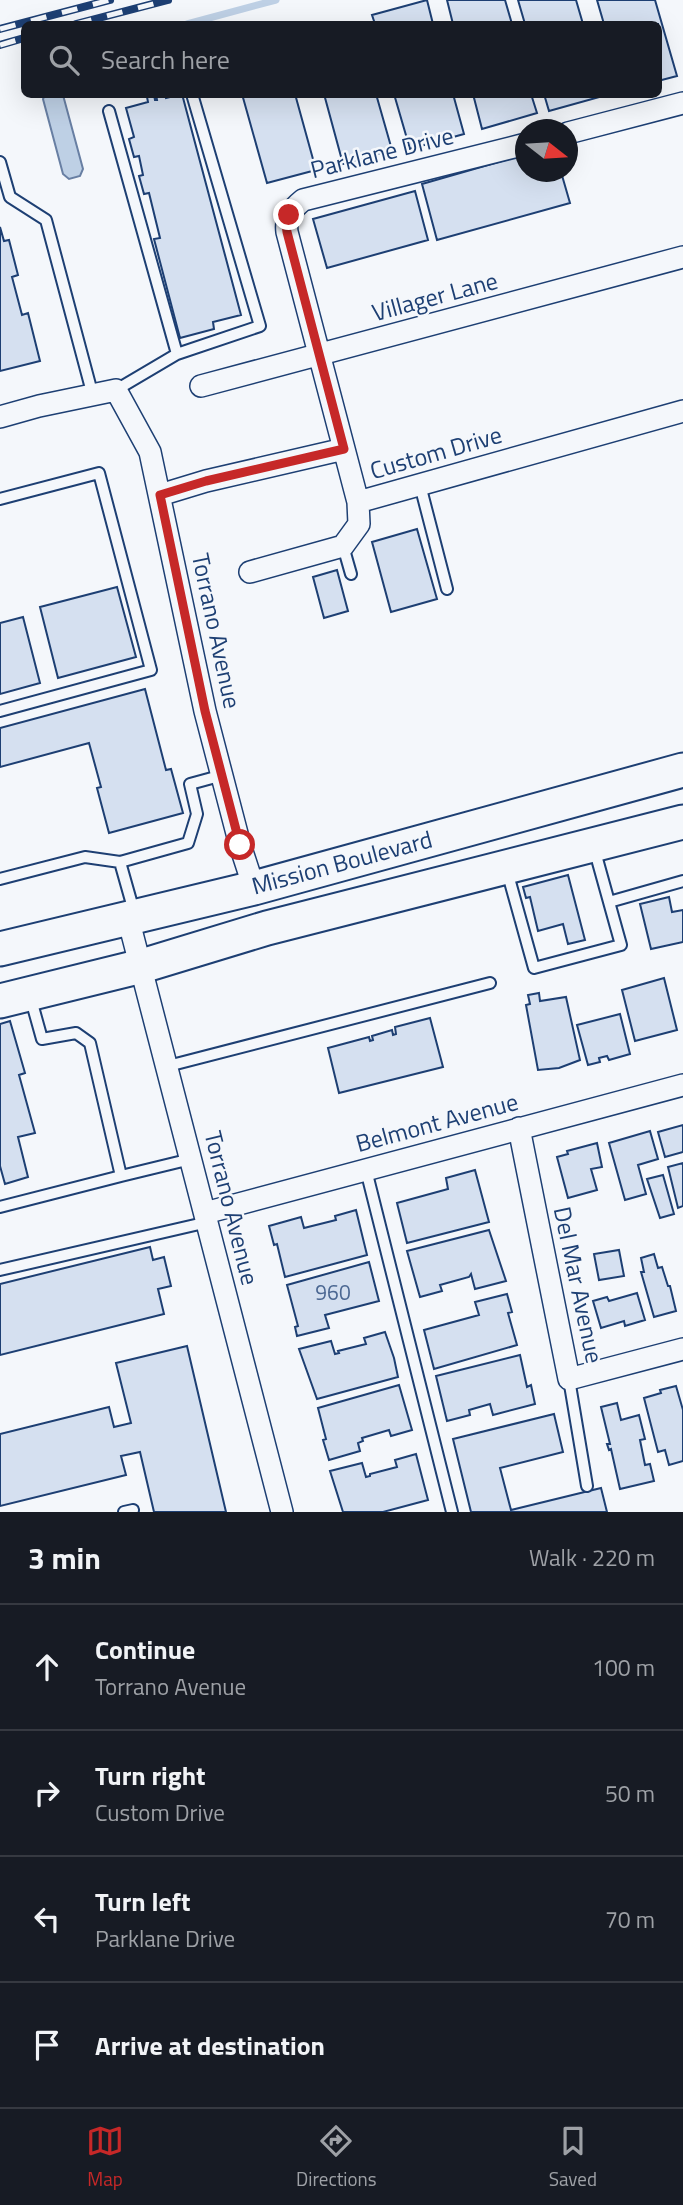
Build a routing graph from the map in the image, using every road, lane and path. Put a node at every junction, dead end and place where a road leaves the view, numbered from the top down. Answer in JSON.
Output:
{"nodes":[{"id":1,"x":193,"y":98,"type":"edge"},
{"id":2,"x":683,"y":103,"type":"edge"},
{"id":3,"x":108,"y":111,"type":"dead end"},
{"id":4,"x":578,"y":130,"type":"edge"},
{"id":5,"x":515,"y":147,"type":"edge"},
{"id":6,"x":0,"y":163,"type":"edge"},
{"id":7,"x":683,"y":257,"type":"edge"},
{"id":8,"x":177,"y":354,"type":"junction"},
{"id":9,"x":319,"y":356,"type":"junction"},
{"id":10,"x":201,"y":386,"type":"dead end"},
{"id":11,"x":116,"y":390,"type":"junction"},
{"id":12,"x":93,"y":396,"type":"junction"},
{"id":13,"x":683,"y":411,"type":"edge"},
{"id":14,"x":0,"y":417,"type":"edge"},
{"id":15,"x":344,"y":449,"type":"junction"},
{"id":16,"x":420,"y":485,"type":"junction"},
{"id":17,"x":160,"y":495,"type":"junction"},
{"id":18,"x":0,"y":499,"type":"edge"},
{"id":19,"x":358,"y":502,"type":"junction"},
{"id":20,"x":343,"y":546,"type":"junction"},
{"id":21,"x":250,"y":572,"type":"dead end"},
{"id":22,"x":351,"y":574,"type":"dead end"},
{"id":23,"x":447,"y":589,"type":"dead end"},
{"id":24,"x":0,"y":711,"type":"edge"},
{"id":25,"x":683,"y":770,"type":"edge"},
{"id":26,"x":223,"y":775,"type":"junction"},
{"id":27,"x":683,"y":822,"type":"edge"},
{"id":28,"x":594,"y":845,"type":"junction"},
{"id":29,"x":120,"y":862,"type":"junction"},
{"id":30,"x":506,"y":867,"type":"junction"},
{"id":31,"x":0,"y":879,"type":"edge"},
{"id":32,"x":683,"y":881,"type":"edge"},
{"id":33,"x":254,"y":888,"type":"junction"},
{"id":34,"x":610,"y":902,"type":"junction"},
{"id":35,"x":132,"y":917,"type":"junction"},
{"id":36,"x":0,"y":949,"type":"edge"},
{"id":37,"x":142,"y":966,"type":"junction"},
{"id":38,"x":490,"y":983,"type":"dead end"},
{"id":39,"x":15,"y":997,"type":"edge"},
{"id":40,"x":168,"y":1066,"type":"junction"},
{"id":41,"x":683,"y":1085,"type":"edge"},
{"id":42,"x":519,"y":1128,"type":"junction"},
{"id":43,"x":192,"y":1159,"type":"junction"},
{"id":44,"x":366,"y":1170,"type":"junction"},
{"id":45,"x":121,"y":1176,"type":"junction"},
{"id":46,"x":0,"y":1207,"type":"edge"},
{"id":47,"x":207,"y":1217,"type":"junction"},
{"id":48,"x":0,"y":1270,"type":"edge"},
{"id":49,"x":683,"y":1349,"type":"edge"},
{"id":50,"x":569,"y":1379,"type":"junction"},
{"id":51,"x":587,"y":1486,"type":"dead end"},
{"id":52,"x":282,"y":1512,"type":"edge"},
{"id":53,"x":452,"y":1512,"type":"edge"}],
"edges":[{"from":1,"to":8,"type":"lane"},
{"from":2,"to":4,"type":"street"},
{"from":3,"to":8,"type":"lane"},
{"from":5,"to":9,"type":"street","name":"Parklane Drive"},
{"from":6,"to":12,"type":"lane"},
{"from":7,"to":9,"type":"street","name":"Villager Lane"},
{"from":8,"to":11,"type":"lane"},
{"from":9,"to":10,"type":"street","name":"Villager Lane"},
{"from":9,"to":15,"type":"street","name":"Parklane Drive"},
{"from":11,"to":12,"type":"street"},
{"from":11,"to":17,"type":"street","name":"Torrano Avenue"},
{"from":12,"to":14,"type":"street"},
{"from":13,"to":16,"type":"street","name":"Custom Drive"},
{"from":15,"to":17,"type":"street","name":"Custom Drive"},
{"from":15,"to":19,"type":"street","name":"Custom Drive"},
{"from":16,"to":19,"type":"street","name":"Custom Drive"},
{"from":16,"to":23,"type":"lane"},
{"from":17,"to":26,"type":"street","name":"Torrano Avenue"},
{"from":18,"to":24,"type":"lane"},
{"from":19,"to":20,"type":"street"},
{"from":20,"to":21,"type":"street"},
{"from":20,"to":22,"type":"lane"},
{"from":25,"to":33,"type":"main road","name":"Mission Boulevard"},
{"from":26,"to":29,"type":"lane"},
{"from":26,"to":33,"type":"street","name":"Torrano Avenue"},
{"from":27,"to":28,"type":"main road","name":"Mission Boulevard"},
{"from":28,"to":30,"type":"main road","name":"Mission Boulevard"},
{"from":28,"to":34,"type":"lane"},
{"from":29,"to":31,"type":"lane"},
{"from":29,"to":35,"type":"lane"},
{"from":30,"to":34,"type":"lane"},
{"from":30,"to":37,"type":"main road","name":"Mission Boulevard"},
{"from":32,"to":34,"type":"lane"},
{"from":33,"to":35,"type":"main road","name":"Mission Boulevard"},
{"from":35,"to":36,"type":"main road","name":"Mission Boulevard"},
{"from":35,"to":37,"type":"street","name":"Torrano Avenue"},
{"from":37,"to":39,"type":"main road","name":"Mission Boulevard"},
{"from":37,"to":40,"type":"street","name":"Torrano Avenue"},
{"from":38,"to":40,"type":"lane"},
{"from":39,"to":45,"type":"lane"},
{"from":40,"to":43,"type":"street","name":"Torrano Avenue"},
{"from":41,"to":42,"type":"street","name":"Belmont Avenue"},
{"from":42,"to":44,"type":"street","name":"Belmont Avenue"},
{"from":42,"to":50,"type":"street","name":"Del Mar Avenue"},
{"from":43,"to":45,"type":"lane"},
{"from":43,"to":47,"type":"street","name":"Torrano Avenue"},
{"from":44,"to":47,"type":"street","name":"Belmont Avenue"},
{"from":44,"to":53,"type":"lane"},
{"from":45,"to":46,"type":"lane"},
{"from":47,"to":48,"type":"lane"},
{"from":47,"to":52,"type":"street","name":"Torrano Avenue"},
{"from":49,"to":50,"type":"street","name":"Del Mar Avenue"},
{"from":50,"to":51,"type":"lane"}]}
